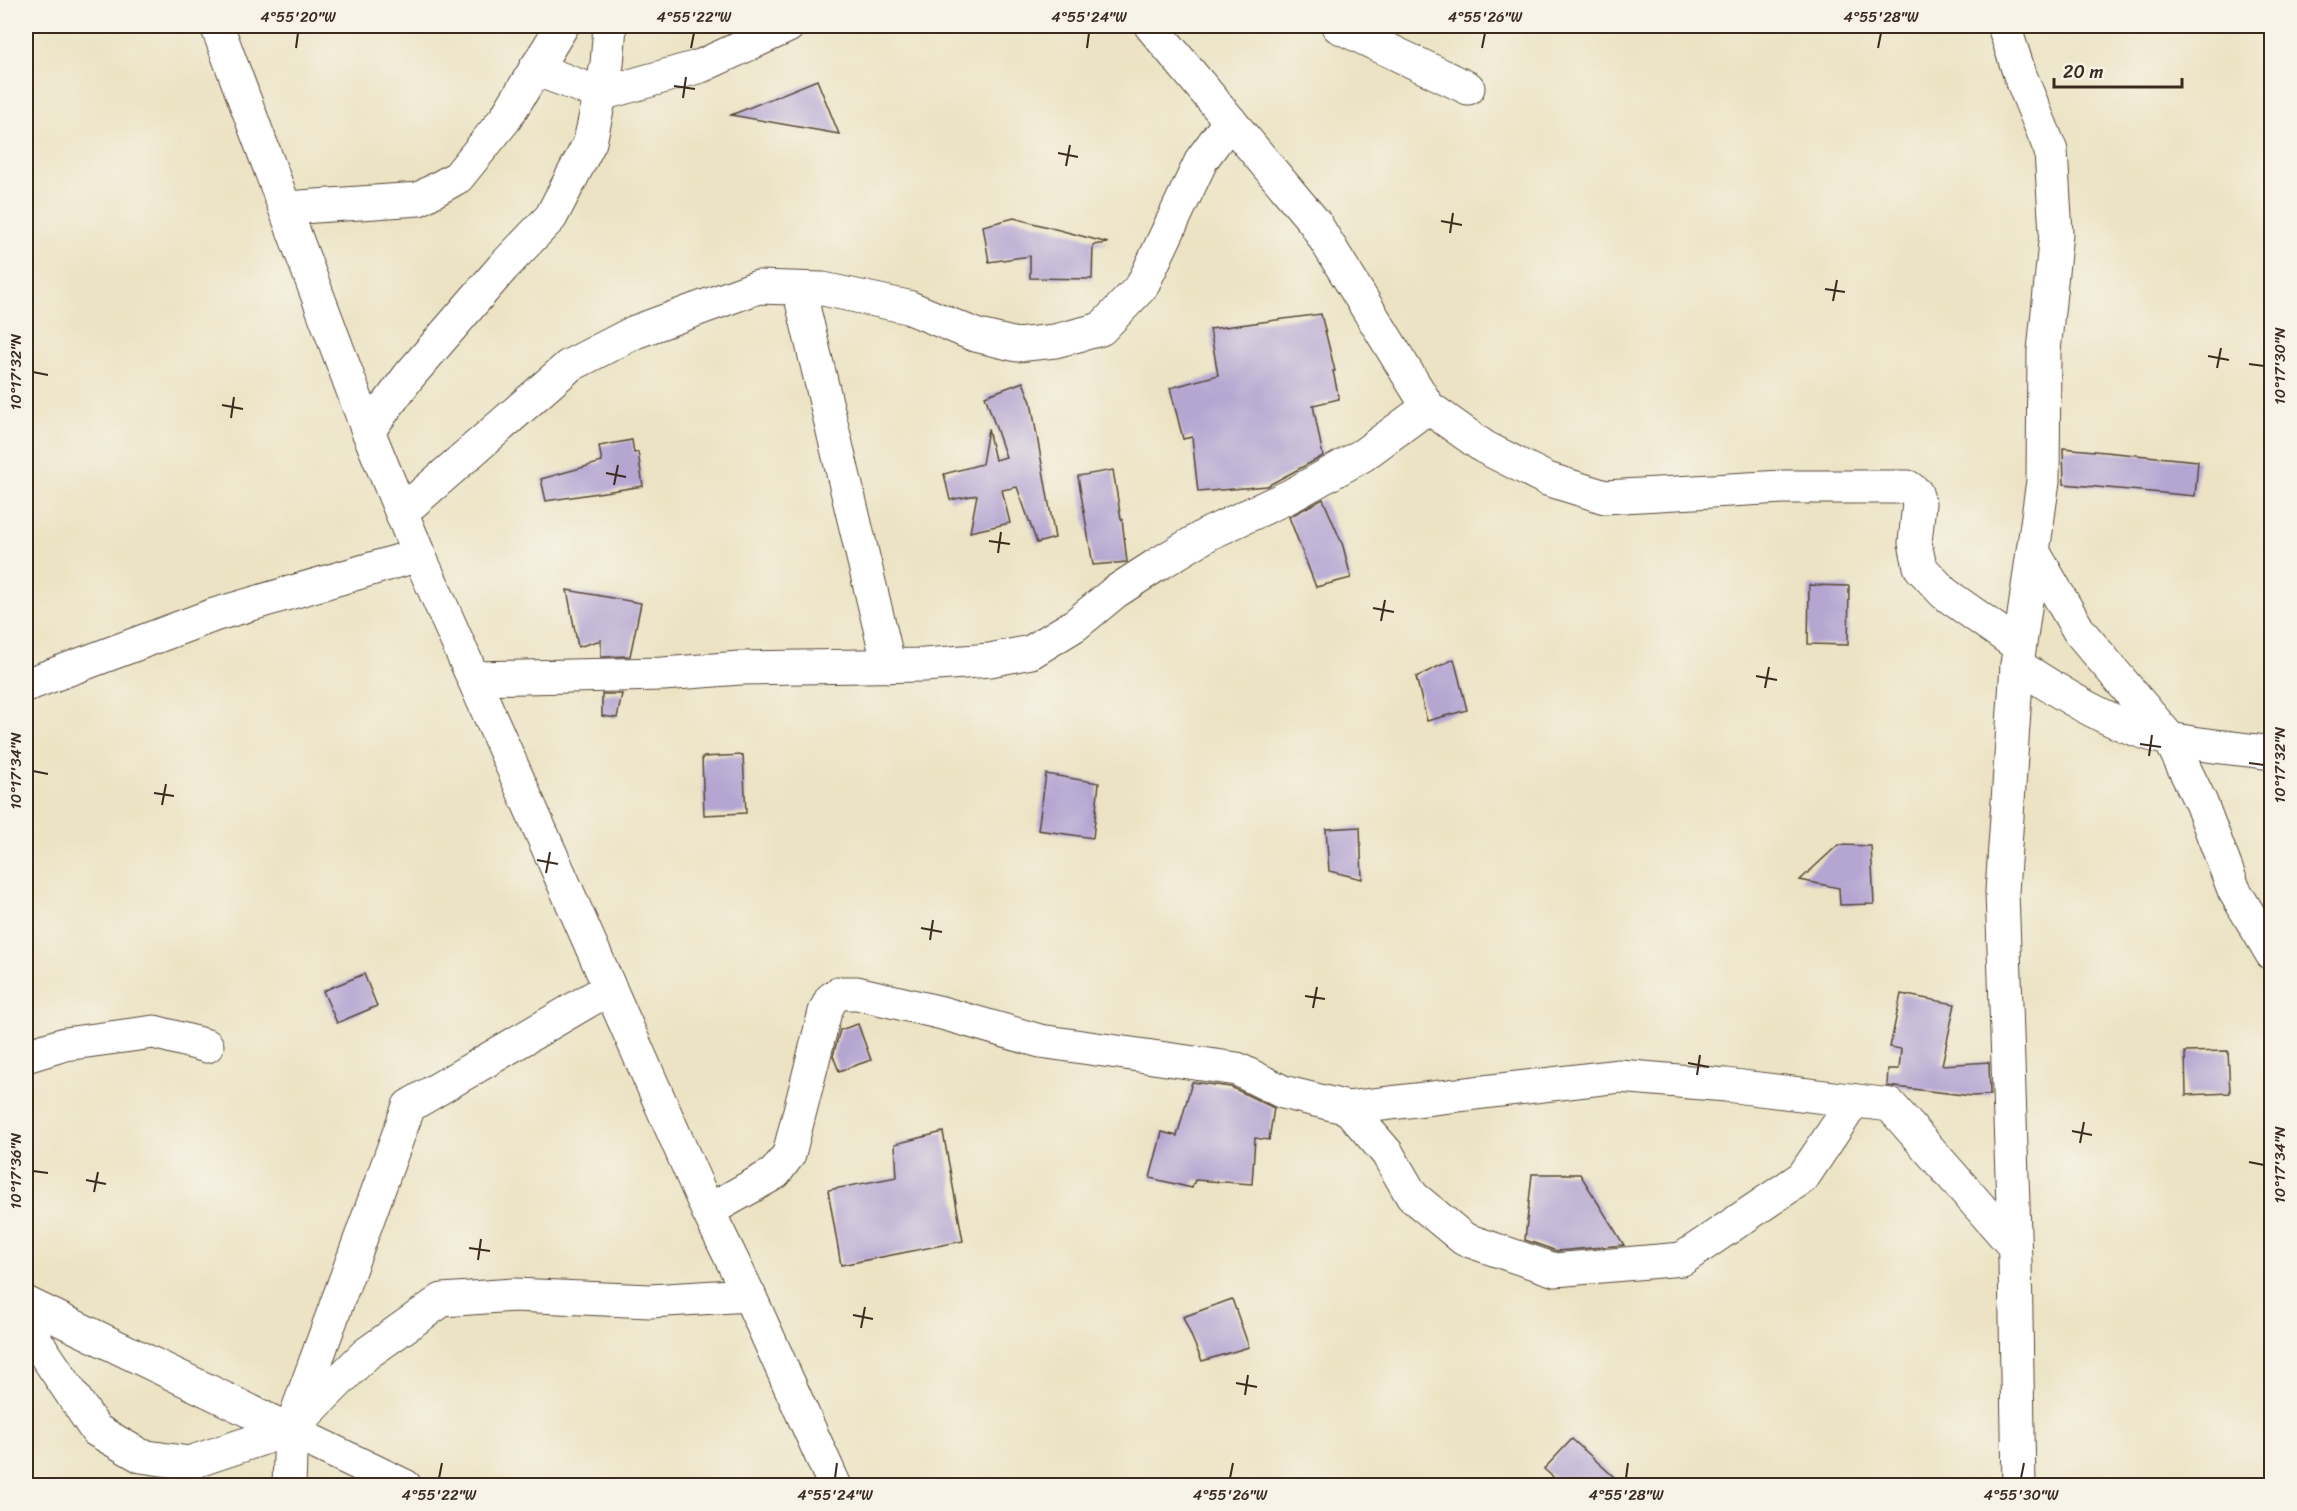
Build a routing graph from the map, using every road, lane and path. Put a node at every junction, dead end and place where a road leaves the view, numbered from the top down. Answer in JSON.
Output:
{"nodes":[{"id":1,"x":218,"y":26,"type":"edge"},
{"id":2,"x":561,"y":26,"type":"edge"},
{"id":3,"x":610,"y":26,"type":"edge"},
{"id":4,"x":788,"y":26,"type":"edge"},
{"id":5,"x":1151,"y":26,"type":"edge"},
{"id":6,"x":1338,"y":26,"type":"edge"},
{"id":7,"x":2004,"y":26,"type":"edge"},
{"id":8,"x":535,"y":69,"type":"junction"},
{"id":9,"x":1468,"y":88,"type":"dead end"},
{"id":10,"x":601,"y":94,"type":"junction"},
{"id":11,"x":1230,"y":121,"type":"junction"},
{"id":12,"x":286,"y":208,"type":"junction"},
{"id":13,"x":799,"y":288,"type":"junction"},
{"id":14,"x":1428,"y":407,"type":"junction"},
{"id":15,"x":368,"y":431,"type":"junction"},
{"id":16,"x":402,"y":512,"type":"junction"},
{"id":17,"x":2033,"y":551,"type":"junction"},
{"id":18,"x":419,"y":555,"type":"junction"},
{"id":19,"x":2018,"y":655,"type":"junction"},
{"id":20,"x":889,"y":666,"type":"junction"},
{"id":21,"x":474,"y":678,"type":"junction"},
{"id":22,"x":26,"y":685,"type":"edge"},
{"id":23,"x":2170,"y":739,"type":"junction"},
{"id":24,"x":2271,"y":753,"type":"edge"},
{"id":25,"x":2271,"y":954,"type":"edge"},
{"id":26,"x":610,"y":988,"type":"junction"},
{"id":27,"x":207,"y":1046,"type":"dead end"},
{"id":28,"x":26,"y":1056,"type":"edge"},
{"id":29,"x":1854,"y":1101,"type":"junction"},
{"id":30,"x":1348,"y":1108,"type":"junction"},
{"id":31,"x":708,"y":1211,"type":"junction"},
{"id":32,"x":2014,"y":1246,"type":"junction"},
{"id":33,"x":749,"y":1295,"type":"junction"},
{"id":34,"x":26,"y":1303,"type":"edge"},
{"id":35,"x":26,"y":1326,"type":"edge"},
{"id":36,"x":291,"y":1429,"type":"junction"},
{"id":37,"x":290,"y":1485,"type":"edge"},
{"id":38,"x":405,"y":1485,"type":"edge"},
{"id":39,"x":836,"y":1485,"type":"edge"},
{"id":40,"x":2019,"y":1485,"type":"edge"}],
"edges":[{"from":1,"to":12,"type":"street"},
{"from":2,"to":8,"type":"street"},
{"from":3,"to":10,"type":"street"},
{"from":4,"to":10,"type":"street"},
{"from":5,"to":11,"type":"street"},
{"from":6,"to":9,"type":"street"},
{"from":7,"to":17,"type":"street"},
{"from":8,"to":10,"type":"street"},
{"from":8,"to":12,"type":"street"},
{"from":10,"to":15,"type":"street"},
{"from":11,"to":13,"type":"street"},
{"from":11,"to":14,"type":"street"},
{"from":12,"to":15,"type":"street"},
{"from":13,"to":16,"type":"street"},
{"from":13,"to":20,"type":"street"},
{"from":14,"to":19,"type":"street"},
{"from":14,"to":20,"type":"street"},
{"from":15,"to":16,"type":"street"},
{"from":16,"to":18,"type":"street"},
{"from":17,"to":19,"type":"street"},
{"from":17,"to":23,"type":"street"},
{"from":18,"to":21,"type":"street"},
{"from":18,"to":22,"type":"street"},
{"from":19,"to":23,"type":"street"},
{"from":19,"to":32,"type":"street"},
{"from":20,"to":21,"type":"street"},
{"from":21,"to":26,"type":"street"},
{"from":23,"to":24,"type":"street"},
{"from":23,"to":25,"type":"street"},
{"from":26,"to":31,"type":"street"},
{"from":26,"to":36,"type":"street"},
{"from":27,"to":28,"type":"street"},
{"from":29,"to":30,"type":"street"},
{"from":29,"to":30,"type":"street"},
{"from":29,"to":32,"type":"street"},
{"from":30,"to":31,"type":"street"},
{"from":31,"to":33,"type":"street"},
{"from":32,"to":40,"type":"street"},
{"from":33,"to":36,"type":"street"},
{"from":33,"to":39,"type":"street"},
{"from":34,"to":36,"type":"street"},
{"from":35,"to":36,"type":"street"},
{"from":36,"to":37,"type":"street"},
{"from":36,"to":38,"type":"street"}]}
